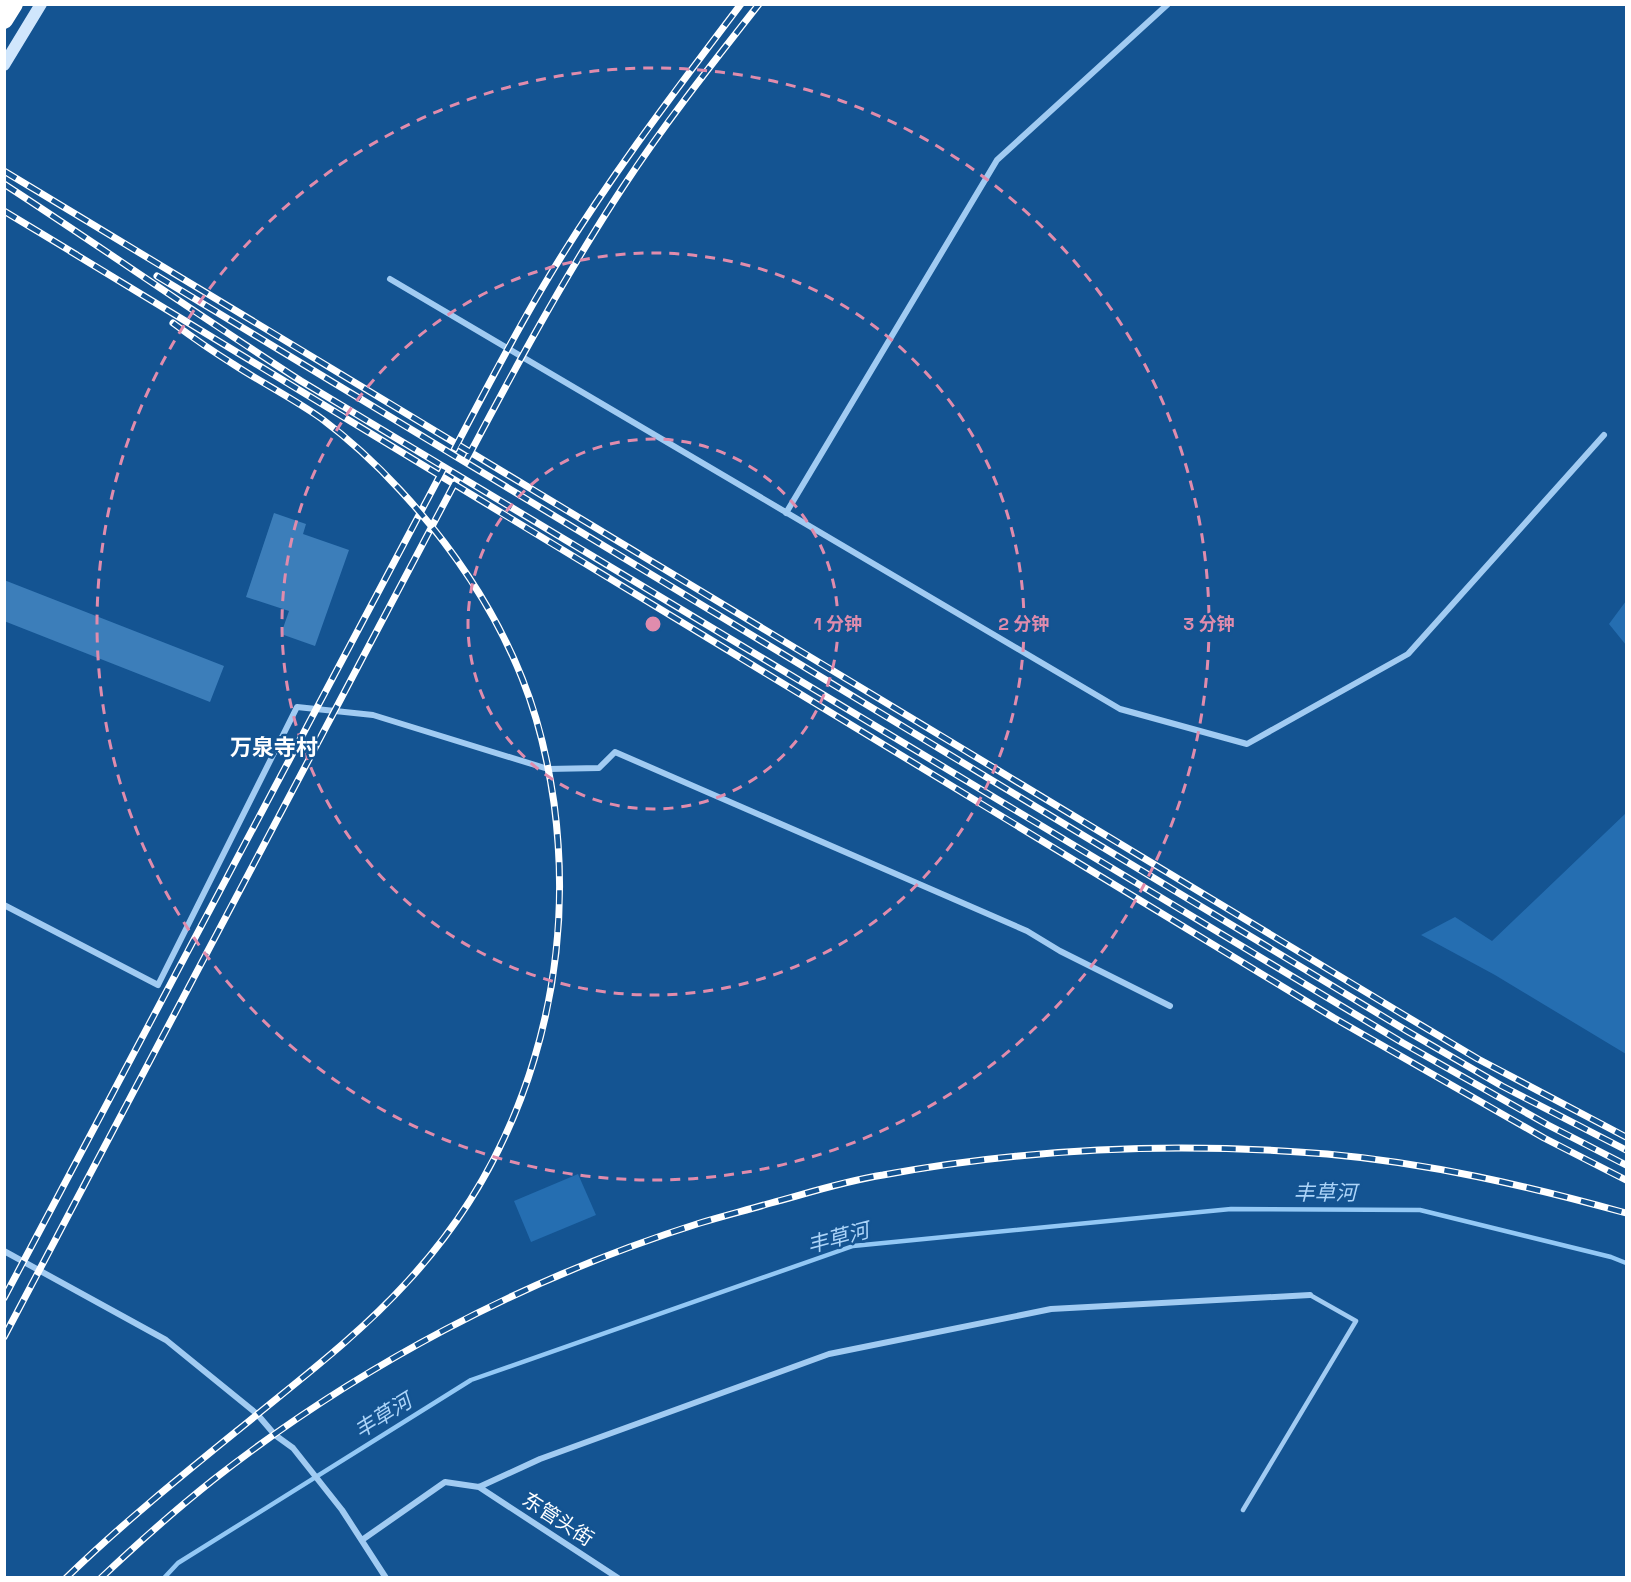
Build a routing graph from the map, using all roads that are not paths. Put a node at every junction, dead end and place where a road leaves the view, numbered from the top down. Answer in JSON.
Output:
{"nodes":[{"id":1,"x":14,"y":4,"type":"edge"},
{"id":2,"x":41,"y":4,"type":"edge"},
{"id":3,"x":1168,"y":4,"type":"edge"},
{"id":4,"x":4,"y":20,"type":"edge"},
{"id":5,"x":4,"y":65,"type":"edge"},
{"id":6,"x":390,"y":279,"type":"dead end"},
{"id":7,"x":1604,"y":435,"type":"dead end"},
{"id":8,"x":786,"y":513,"type":"junction"},
{"id":9,"x":4,"y":905,"type":"edge"},
{"id":10,"x":1170,"y":1006,"type":"dead end"},
{"id":11,"x":4,"y":1251,"type":"edge"},
{"id":12,"x":1310,"y":1295,"type":"joint"},
{"id":13,"x":479,"y":1487,"type":"junction"},
{"id":14,"x":1243,"y":1510,"type":"dead end"},
{"id":15,"x":362,"y":1540,"type":"junction"},
{"id":16,"x":386,"y":1578,"type":"edge"},
{"id":17,"x":618,"y":1578,"type":"edge"}],
"edges":[{"from":1,"to":4,"type":"highway"},
{"from":2,"to":5,"type":"street"},
{"from":3,"to":8,"type":"street"},
{"from":6,"to":8,"type":"street"},
{"from":7,"to":8,"type":"street"},
{"from":9,"to":10,"type":"street"},
{"from":11,"to":15,"type":"street"},
{"from":12,"to":13,"type":"street"},
{"from":12,"to":14,"type":"lane"},
{"from":13,"to":15,"type":"street"},
{"from":13,"to":17,"type":"street","name":"东管头街"},
{"from":15,"to":16,"type":"street"}]}
